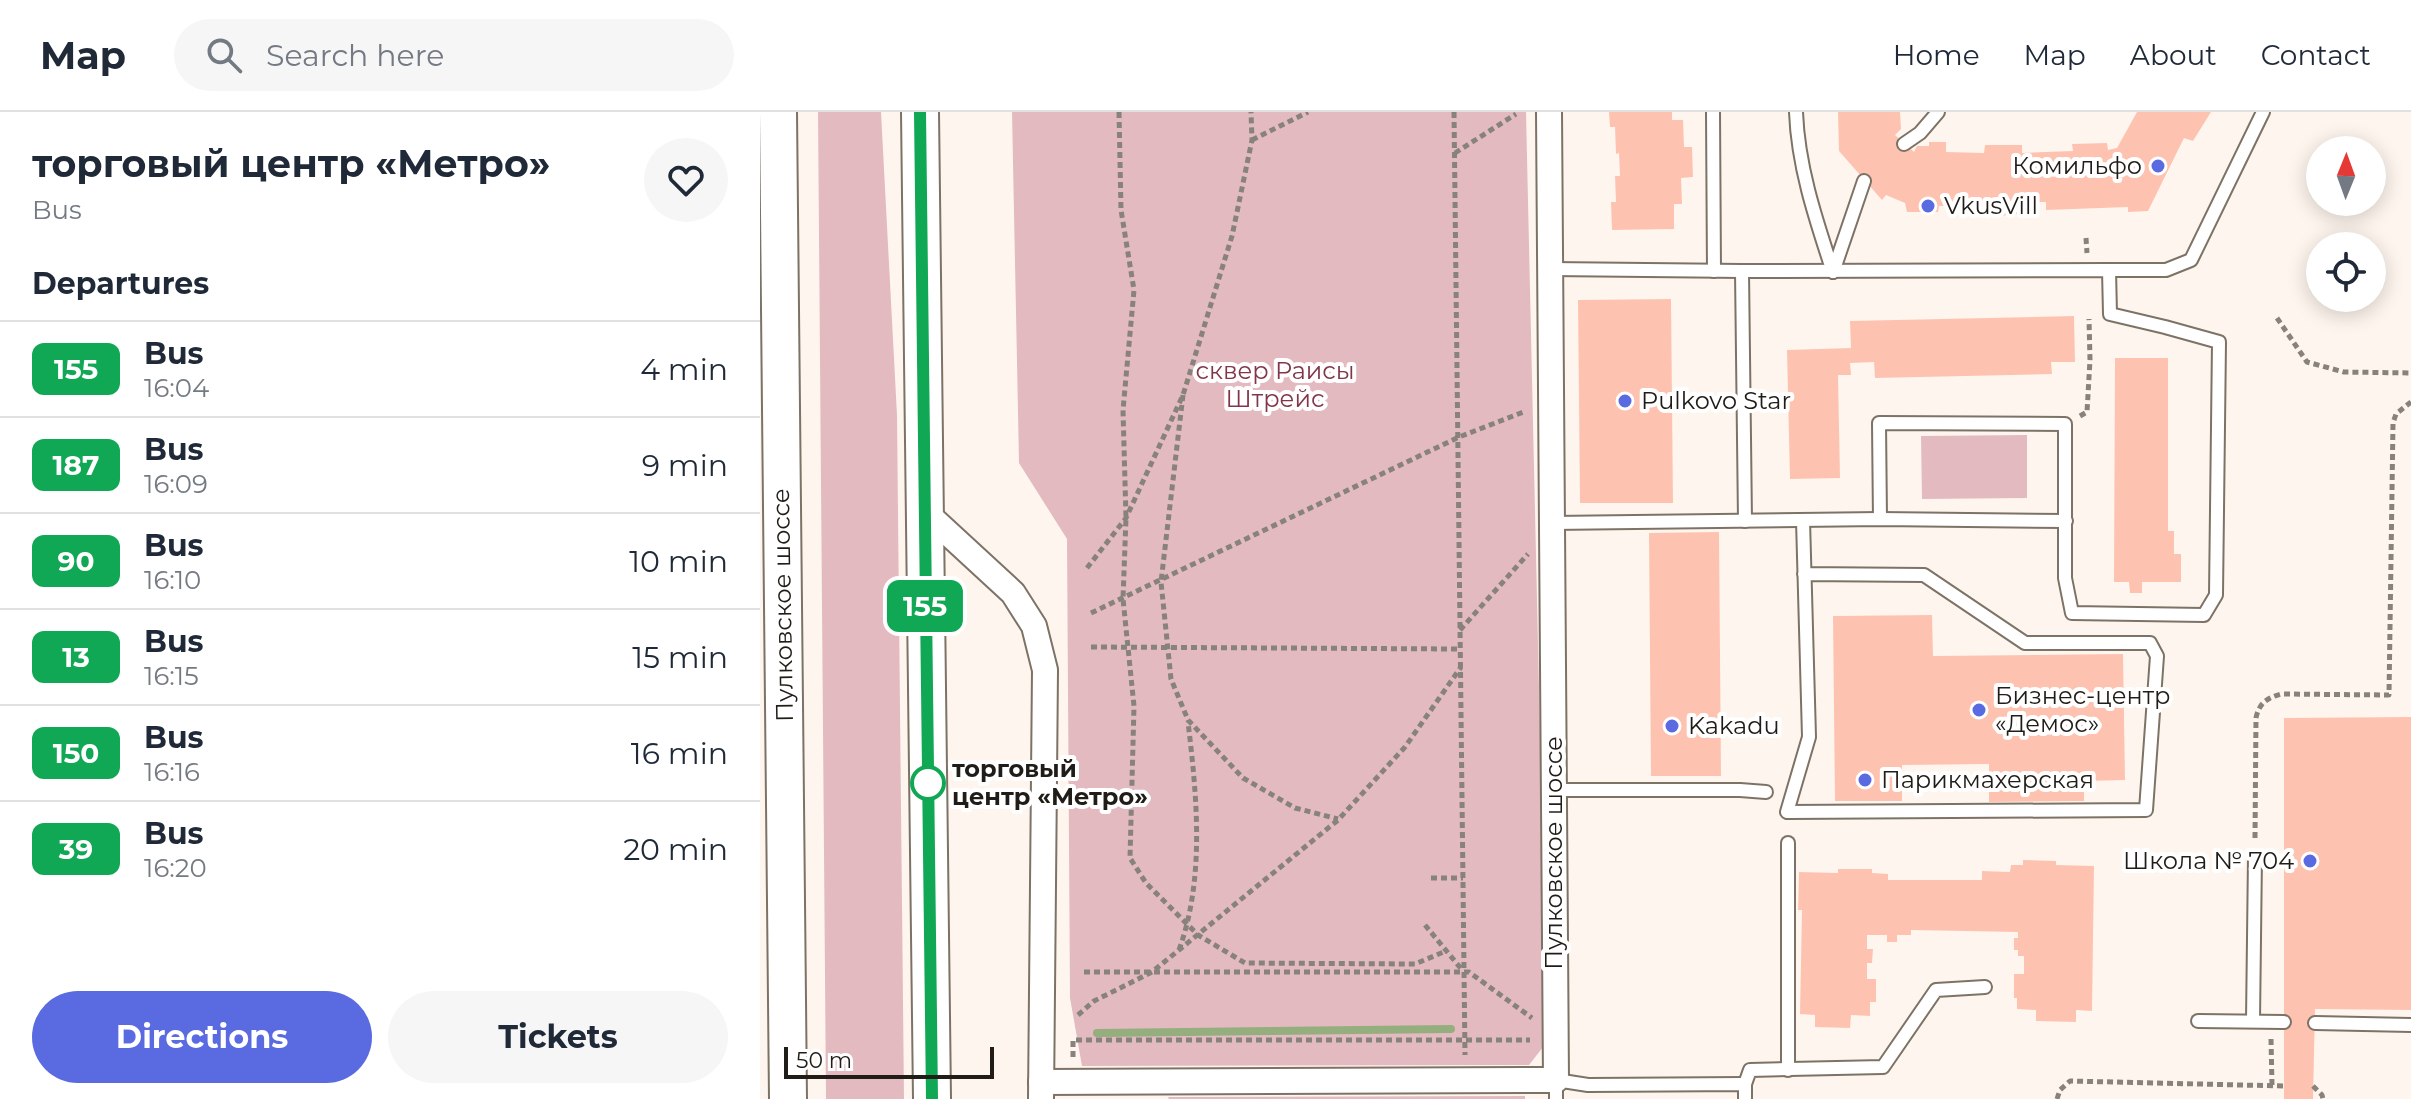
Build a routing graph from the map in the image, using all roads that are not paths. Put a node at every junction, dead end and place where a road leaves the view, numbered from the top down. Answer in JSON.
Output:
{"nodes":[{"id":1,"x":778,"y":112,"type":"edge"},
{"id":2,"x":920,"y":112,"type":"edge"},
{"id":3,"x":1549,"y":112,"type":"edge"},
{"id":4,"x":1713,"y":112,"type":"edge"},
{"id":5,"x":1796,"y":112,"type":"edge"},
{"id":6,"x":1938,"y":112,"type":"edge"},
{"id":7,"x":2263,"y":112,"type":"edge"},
{"id":8,"x":1904,"y":144,"type":"dead end"},
{"id":9,"x":1864,"y":181,"type":"dead end"},
{"id":10,"x":1550,"y":269,"type":"junction"},
{"id":11,"x":2109,"y":270,"type":"junction"},
{"id":12,"x":1714,"y":271,"type":"junction"},
{"id":13,"x":1742,"y":271,"type":"junction"},
{"id":14,"x":1833,"y":272,"type":"junction"},
{"id":15,"x":924,"y":511,"type":"junction"},
{"id":16,"x":1880,"y":519,"type":"junction"},
{"id":17,"x":1803,"y":520,"type":"junction"},
{"id":18,"x":1745,"y":521,"type":"junction"},
{"id":19,"x":2066,"y":521,"type":"junction"},
{"id":20,"x":1552,"y":528,"type":"junction"},
{"id":21,"x":1804,"y":574,"type":"junction"},
{"id":22,"x":1554,"y":790,"type":"junction"},
{"id":23,"x":1766,"y":792,"type":"dead end"},
{"id":24,"x":1788,"y":843,"type":"dead end"},
{"id":25,"x":2255,"y":856,"type":"road end"},
{"id":26,"x":1985,"y":987,"type":"dead end"},
{"id":27,"x":2198,"y":1021,"type":"dead end"},
{"id":28,"x":2253,"y":1021,"type":"junction"},
{"id":29,"x":2278,"y":1022,"type":"road end"},
{"id":30,"x":2315,"y":1023,"type":"dead end"},
{"id":31,"x":2411,"y":1025,"type":"edge"},
{"id":32,"x":1788,"y":1070,"type":"junction"},
{"id":33,"x":1745,"y":1084,"type":"junction"},
{"id":34,"x":1556,"y":1089,"type":"edge"},
{"id":35,"x":1041,"y":1090,"type":"edge"},
{"id":36,"x":788,"y":1099,"type":"edge"},
{"id":37,"x":932,"y":1099,"type":"edge"},
{"id":38,"x":1745,"y":1099,"type":"edge"}],
"edges":[{"from":1,"to":36,"type":"main road","name":"Пулковское шоссе"},
{"from":2,"to":15,"type":"main road"},
{"from":3,"to":10,"type":"street","name":"Пулковское шоссе"},
{"from":4,"to":12,"type":"lane"},
{"from":5,"to":14,"type":"lane"},
{"from":6,"to":8,"type":"lane"},
{"from":7,"to":11,"type":"lane"},
{"from":9,"to":14,"type":"lane"},
{"from":10,"to":12,"type":"lane"},
{"from":10,"to":20,"type":"street","name":"Пулковское шоссе"},
{"from":11,"to":14,"type":"lane"},
{"from":11,"to":19,"type":"lane"},
{"from":12,"to":13,"type":"lane"},
{"from":13,"to":14,"type":"lane"},
{"from":13,"to":18,"type":"lane"},
{"from":15,"to":35,"type":"street"},
{"from":15,"to":37,"type":"main road"},
{"from":16,"to":17,"type":"lane"},
{"from":16,"to":19,"type":"lane"},
{"from":16,"to":19,"type":"lane"},
{"from":17,"to":18,"type":"lane"},
{"from":17,"to":21,"type":"lane"},
{"from":18,"to":20,"type":"lane"},
{"from":20,"to":22,"type":"street","name":"Пулковское шоссе"},
{"from":21,"to":21,"type":"lane"},
{"from":22,"to":23,"type":"lane"},
{"from":22,"to":34,"type":"street","name":"Пулковское шоссе"},
{"from":24,"to":32,"type":"lane"},
{"from":25,"to":28,"type":"lane"},
{"from":26,"to":32,"type":"lane"},
{"from":27,"to":28,"type":"lane"},
{"from":28,"to":29,"type":"lane"},
{"from":30,"to":31,"type":"lane"},
{"from":32,"to":33,"type":"lane"},
{"from":33,"to":34,"type":"lane"},
{"from":33,"to":38,"type":"lane"},
{"from":34,"to":35,"type":"street"}]}
